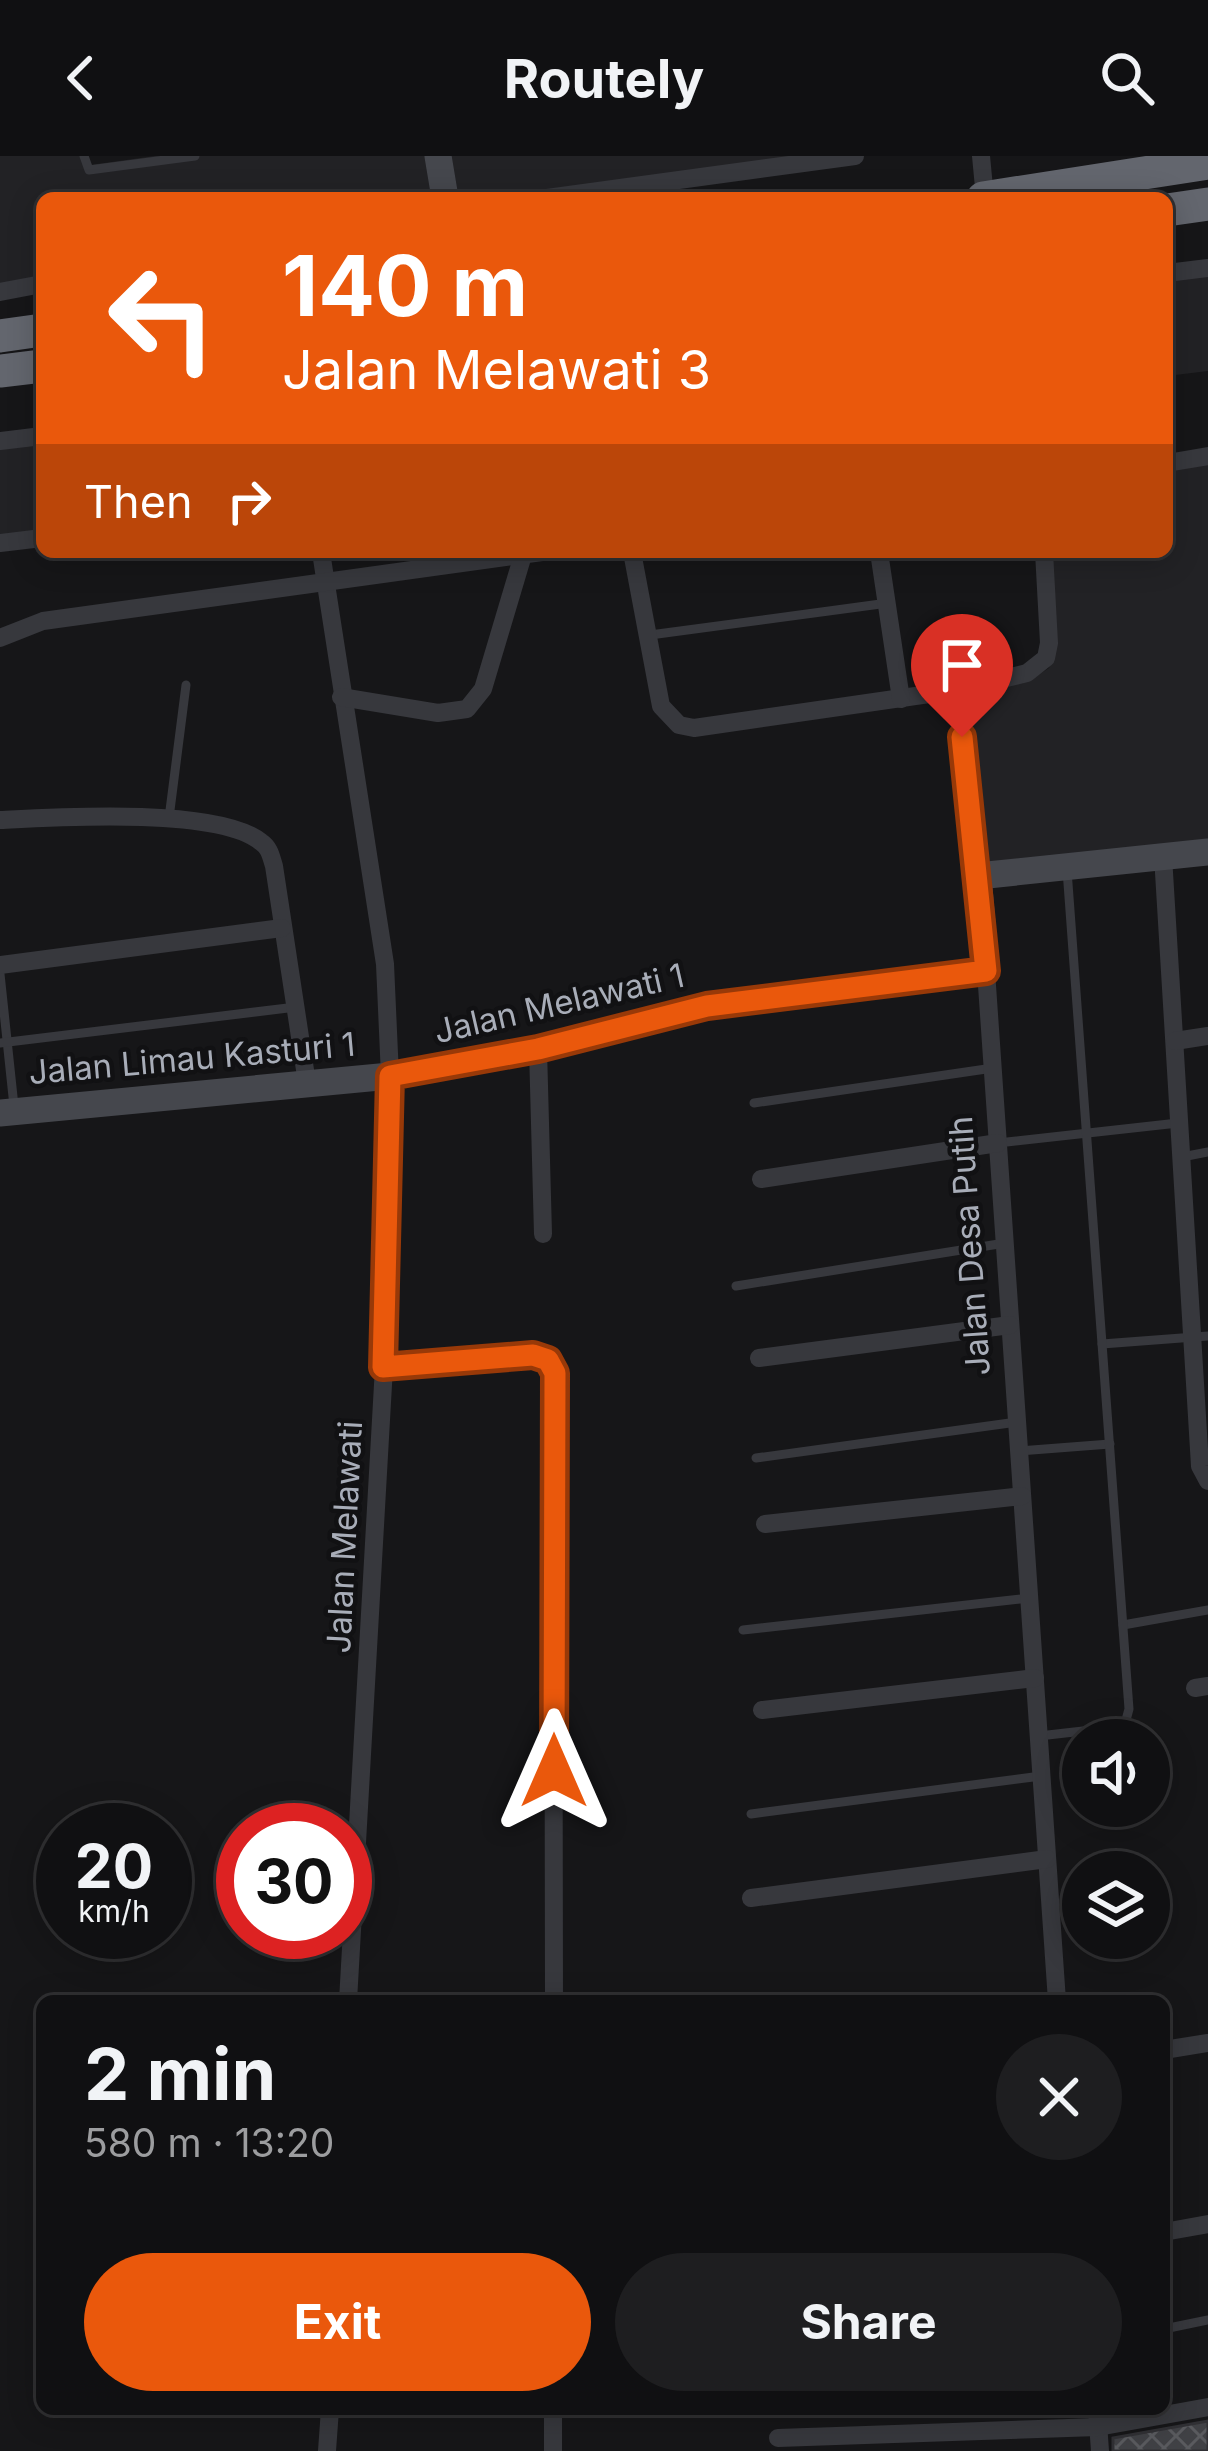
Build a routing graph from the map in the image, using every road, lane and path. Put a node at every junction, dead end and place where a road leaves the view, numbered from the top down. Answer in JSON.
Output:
{"nodes":[{"id":1,"x":84,"y":156,"type":"edge"},
{"id":2,"x":195,"y":156,"type":"edge"},
{"id":3,"x":438,"y":156,"type":"edge"},
{"id":4,"x":855,"y":156,"type":"edge"},
{"id":5,"x":981,"y":156,"type":"edge"},
{"id":6,"x":811,"y":159,"type":"edge"},
{"id":7,"x":1208,"y":163,"type":"edge"},
{"id":8,"x":444,"y":192,"type":"edge"},
{"id":9,"x":588,"y":192,"type":"edge"},
{"id":10,"x":984,"y":192,"type":"edge"},
{"id":11,"x":1022,"y":192,"type":"edge"},
{"id":12,"x":1208,"y":204,"type":"edge"},
{"id":13,"x":1173,"y":208,"type":"edge"},
{"id":14,"x":1208,"y":268,"type":"edge"},
{"id":15,"x":1173,"y":273,"type":"edge"},
{"id":16,"x":36,"y":285,"type":"edge"},
{"id":17,"x":0,"y":292,"type":"edge"},
{"id":18,"x":36,"y":331,"type":"edge"},
{"id":19,"x":0,"y":336,"type":"edge"},
{"id":20,"x":36,"y":367,"type":"edge"},
{"id":21,"x":0,"y":371,"type":"edge"},
{"id":22,"x":36,"y":437,"type":"edge"},
{"id":23,"x":0,"y":441,"type":"edge"},
{"id":24,"x":1208,"y":456,"type":"edge"},
{"id":25,"x":1173,"y":462,"type":"edge"},
{"id":26,"x":36,"y":539,"type":"edge"},
{"id":27,"x":0,"y":543,"type":"edge"},
{"id":28,"x":322,"y":558,"type":"edge"},
{"id":29,"x":496,"y":558,"type":"edge"},
{"id":30,"x":530,"y":558,"type":"edge"},
{"id":31,"x":633,"y":558,"type":"edge"},
{"id":32,"x":880,"y":558,"type":"edge"},
{"id":33,"x":1044,"y":558,"type":"edge"},
{"id":34,"x":326,"y":582,"type":"junction"},
{"id":35,"x":888,"y":603,"type":"junction"},
{"id":36,"x":646,"y":635,"type":"junction"},
{"id":37,"x":0,"y":638,"type":"edge"},
{"id":38,"x":186,"y":685,"type":"dead end"},
{"id":39,"x":957,"y":689,"type":"junction"},
{"id":40,"x":341,"y":697,"type":"junction"},
{"id":41,"x":901,"y":699,"type":"junction"},
{"id":42,"x":169,"y":818,"type":"junction"},
{"id":43,"x":0,"y":820,"type":"edge"},
{"id":44,"x":1208,"y":852,"type":"edge"},
{"id":45,"x":1163,"y":856,"type":"junction"},
{"id":46,"x":1066,"y":865,"type":"junction"},
{"id":47,"x":978,"y":876,"type":"junction"},
{"id":48,"x":280,"y":912,"type":"junction"},
{"id":49,"x":0,"y":969,"type":"edge"},
{"id":50,"x":986,"y":971,"type":"junction"},
{"id":51,"x":296,"y":1007,"type":"junction"},
{"id":52,"x":1208,"y":1036,"type":"edge"},
{"id":53,"x":1174,"y":1041,"type":"junction"},
{"id":54,"x":4,"y":1043,"type":"edge"},
{"id":55,"x":538,"y":1049,"type":"junction"},
{"id":56,"x":993,"y":1068,"type":"junction"},
{"id":57,"x":390,"y":1076,"type":"junction"},
{"id":58,"x":307,"y":1083,"type":"junction"},
{"id":59,"x":754,"y":1103,"type":"dead end"},
{"id":60,"x":8,"y":1112,"type":"edge"},
{"id":61,"x":1179,"y":1123,"type":"junction"},
{"id":62,"x":1085,"y":1134,"type":"junction"},
{"id":63,"x":998,"y":1143,"type":"junction"},
{"id":64,"x":1208,"y":1152,"type":"edge"},
{"id":65,"x":1182,"y":1157,"type":"junction"},
{"id":66,"x":760,"y":1179,"type":"dead end"},
{"id":67,"x":543,"y":1234,"type":"dead end"},
{"id":68,"x":1208,"y":1234,"type":"edge"},
{"id":69,"x":1186,"y":1236,"type":"junction"},
{"id":70,"x":1005,"y":1243,"type":"junction"},
{"id":71,"x":736,"y":1286,"type":"dead end"},
{"id":72,"x":1010,"y":1325,"type":"junction"},
{"id":73,"x":1200,"y":1338,"type":"edge"},
{"id":74,"x":1102,"y":1344,"type":"junction"},
{"id":75,"x":759,"y":1358,"type":"dead end"},
{"id":76,"x":383,"y":1367,"type":"junction"},
{"id":77,"x":1017,"y":1423,"type":"junction"},
{"id":78,"x":1110,"y":1444,"type":"junction"},
{"id":79,"x":1019,"y":1451,"type":"junction"},
{"id":80,"x":756,"y":1459,"type":"dead end"},
{"id":81,"x":1208,"y":1481,"type":"edge"},
{"id":82,"x":1022,"y":1496,"type":"junction"},
{"id":83,"x":765,"y":1524,"type":"dead end"},
{"id":84,"x":1029,"y":1598,"type":"junction"},
{"id":85,"x":1208,"y":1610,"type":"edge"},
{"id":86,"x":1123,"y":1625,"type":"junction"},
{"id":87,"x":742,"y":1630,"type":"dead end"},
{"id":88,"x":1035,"y":1678,"type":"junction"},
{"id":89,"x":762,"y":1710,"type":"dead end"},
{"id":90,"x":1039,"y":1736,"type":"junction"},
{"id":91,"x":1041,"y":1776,"type":"junction"},
{"id":92,"x":751,"y":1814,"type":"dead end"},
{"id":93,"x":1047,"y":1859,"type":"junction"},
{"id":94,"x":751,"y":1898,"type":"dead end"},
{"id":95,"x":348,"y":1995,"type":"edge"},
{"id":96,"x":554,"y":1995,"type":"edge"},
{"id":97,"x":1058,"y":1995,"type":"edge"},
{"id":98,"x":1208,"y":2043,"type":"edge"},
{"id":99,"x":1170,"y":2049,"type":"edge"},
{"id":100,"x":1208,"y":2224,"type":"edge"},
{"id":101,"x":1170,"y":2231,"type":"edge"},
{"id":102,"x":1208,"y":2320,"type":"edge"},
{"id":103,"x":1170,"y":2329,"type":"edge"},
{"id":104,"x":1208,"y":2407,"type":"edge"},
{"id":105,"x":1170,"y":2411,"type":"edge"},
{"id":106,"x":329,"y":2415,"type":"edge"},
{"id":107,"x":553,"y":2415,"type":"edge"},
{"id":108,"x":1127,"y":2415,"type":"edge"},
{"id":109,"x":1097,"y":2418,"type":"edge"},
{"id":110,"x":778,"y":2438,"type":"dead end"},
{"id":111,"x":327,"y":2451,"type":"edge"},
{"id":112,"x":553,"y":2451,"type":"edge"},
{"id":113,"x":1100,"y":2451,"type":"edge"}],
"edges":[{"from":1,"to":2,"type":"lane"},
{"from":3,"to":8,"type":"street"},
{"from":4,"to":6,"type":"street"},
{"from":5,"to":10,"type":"street"},
{"from":6,"to":9,"type":"street"},
{"from":7,"to":11,"type":"highway"},
{"from":12,"to":13,"type":"highway"},
{"from":14,"to":15,"type":"street"},
{"from":16,"to":17,"type":"street"},
{"from":18,"to":19,"type":"highway"},
{"from":20,"to":21,"type":"highway"},
{"from":22,"to":23,"type":"street"},
{"from":24,"to":25,"type":"street"},
{"from":26,"to":27,"type":"street"},
{"from":28,"to":34,"type":"street","name":"Jalan Melawati"},
{"from":29,"to":34,"type":"street"},
{"from":30,"to":40,"type":"street"},
{"from":31,"to":36,"type":"street"},
{"from":32,"to":35,"type":"street"},
{"from":33,"to":39,"type":"street"},
{"from":34,"to":37,"type":"street"},
{"from":34,"to":40,"type":"street","name":"Jalan Melawati"},
{"from":35,"to":36,"type":"lane"},
{"from":35,"to":41,"type":"street"},
{"from":36,"to":41,"type":"street"},
{"from":38,"to":42,"type":"lane"},
{"from":39,"to":41,"type":"street"},
{"from":39,"to":47,"type":"street","name":"Jalan Desa Putih"},
{"from":40,"to":57,"type":"street","name":"Jalan Melawati"},
{"from":42,"to":43,"type":"street"},
{"from":42,"to":48,"type":"street"},
{"from":44,"to":45,"type":"street"},
{"from":45,"to":46,"type":"street"},
{"from":45,"to":53,"type":"street"},
{"from":46,"to":47,"type":"street"},
{"from":46,"to":62,"type":"lane"},
{"from":47,"to":50,"type":"street","name":"Jalan Desa Putih"},
{"from":48,"to":49,"type":"street"},
{"from":48,"to":51,"type":"street"},
{"from":49,"to":54,"type":"lane"},
{"from":50,"to":55,"type":"street","name":"Jalan Melawati 1"},
{"from":50,"to":56,"type":"street","name":"Jalan Desa Putih"},
{"from":51,"to":54,"type":"lane"},
{"from":51,"to":58,"type":"street"},
{"from":52,"to":53,"type":"street"},
{"from":53,"to":61,"type":"street"},
{"from":54,"to":60,"type":"lane"},
{"from":55,"to":57,"type":"street","name":"Jalan Melawati 1"},
{"from":55,"to":67,"type":"street"},
{"from":56,"to":59,"type":"lane"},
{"from":56,"to":63,"type":"street","name":"Jalan Desa Putih"},
{"from":57,"to":58,"type":"street","name":"Jalan Limau Kasturi 1"},
{"from":57,"to":76,"type":"street","name":"Jalan Melawati"},
{"from":58,"to":60,"type":"street","name":"Jalan Limau Kasturi 1"},
{"from":61,"to":62,"type":"lane"},
{"from":61,"to":65,"type":"street"},
{"from":62,"to":63,"type":"lane"},
{"from":62,"to":74,"type":"lane"},
{"from":63,"to":66,"type":"street"},
{"from":63,"to":70,"type":"street","name":"Jalan Desa Putih"},
{"from":64,"to":65,"type":"lane"},
{"from":65,"to":69,"type":"street"},
{"from":68,"to":69,"type":"street"},
{"from":69,"to":73,"type":"street"},
{"from":70,"to":71,"type":"lane"},
{"from":70,"to":72,"type":"street","name":"Jalan Desa Putih"},
{"from":72,"to":75,"type":"street"},
{"from":72,"to":77,"type":"street","name":"Jalan Desa Putih"},
{"from":73,"to":74,"type":"lane"},
{"from":73,"to":81,"type":"street"},
{"from":74,"to":78,"type":"lane"},
{"from":76,"to":95,"type":"street","name":"Jalan Melawati"},
{"from":76,"to":96,"type":"street"},
{"from":77,"to":79,"type":"street","name":"Jalan Desa Putih"},
{"from":77,"to":80,"type":"lane"},
{"from":78,"to":79,"type":"lane"},
{"from":78,"to":86,"type":"lane"},
{"from":79,"to":82,"type":"street","name":"Jalan Desa Putih"},
{"from":82,"to":83,"type":"street"},
{"from":82,"to":84,"type":"street","name":"Jalan Desa Putih"},
{"from":84,"to":87,"type":"lane"},
{"from":84,"to":88,"type":"street","name":"Jalan Desa Putih"},
{"from":85,"to":86,"type":"lane"},
{"from":86,"to":90,"type":"lane"},
{"from":88,"to":89,"type":"street"},
{"from":88,"to":90,"type":"street","name":"Jalan Desa Putih"},
{"from":90,"to":91,"type":"street","name":"Jalan Desa Putih"},
{"from":91,"to":92,"type":"lane"},
{"from":91,"to":93,"type":"street","name":"Jalan Desa Putih"},
{"from":93,"to":94,"type":"street"},
{"from":93,"to":97,"type":"street","name":"Jalan Desa Putih"},
{"from":98,"to":99,"type":"street"},
{"from":100,"to":101,"type":"street"},
{"from":102,"to":103,"type":"lane"},
{"from":104,"to":105,"type":"street"},
{"from":106,"to":111,"type":"street"},
{"from":107,"to":112,"type":"street"},
{"from":108,"to":109,"type":"street"},
{"from":109,"to":110,"type":"street"},
{"from":109,"to":113,"type":"street"}]}
